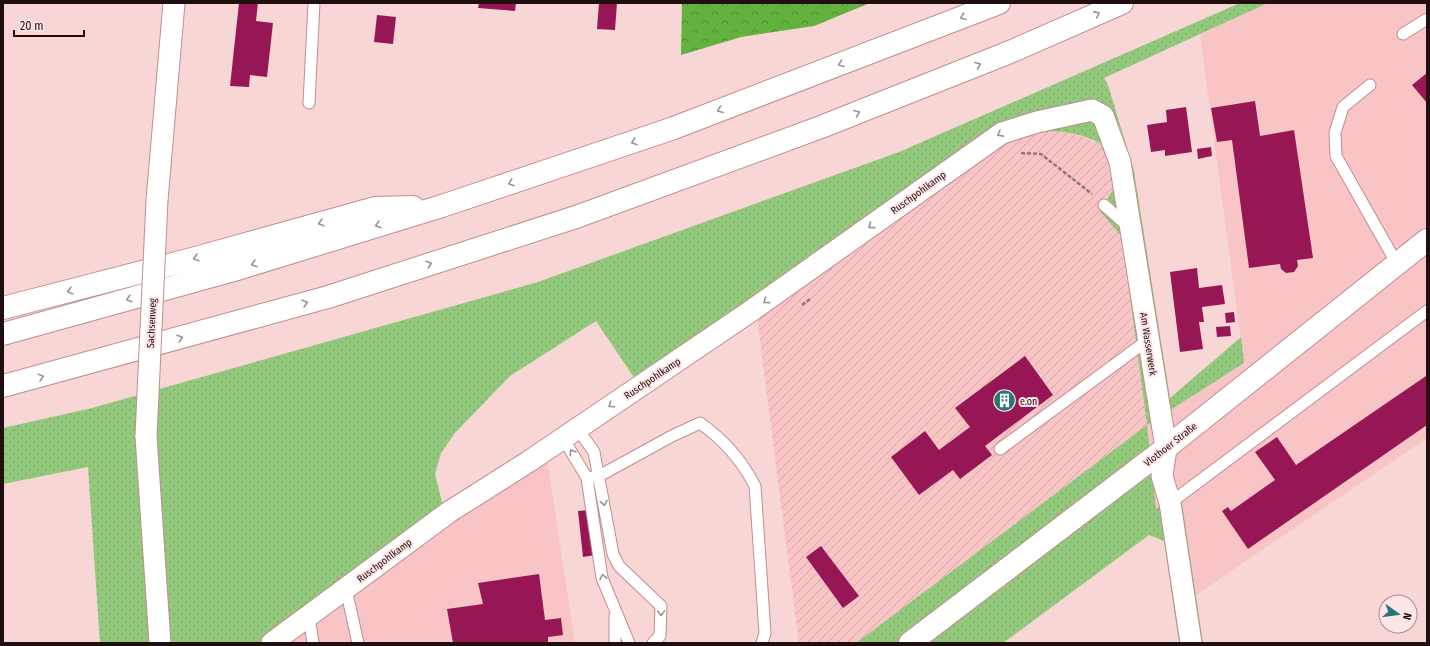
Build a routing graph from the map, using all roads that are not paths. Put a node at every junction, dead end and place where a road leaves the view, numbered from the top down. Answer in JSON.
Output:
{"nodes":[{"id":1,"x":174,"y":3,"type":"edge"},
{"id":2,"x":314,"y":3,"type":"edge"},
{"id":3,"x":999,"y":3,"type":"edge"},
{"id":4,"x":1122,"y":3,"type":"edge"},
{"id":5,"x":1427,"y":19,"type":"edge"},
{"id":6,"x":1402,"y":34,"type":"dead end"},
{"id":7,"x":1370,"y":85,"type":"dead end"},
{"id":8,"x":309,"y":103,"type":"dead end"},
{"id":9,"x":1037,"y":122,"type":"joint"},
{"id":10,"x":1104,"y":205,"type":"road end"},
{"id":11,"x":442,"y":206,"type":"junction"},
{"id":12,"x":1131,"y":228,"type":"junction"},
{"id":13,"x":1427,"y":240,"type":"edge"},
{"id":14,"x":1397,"y":264,"type":"junction"},
{"id":15,"x":3,"y":308,"type":"edge"},
{"id":16,"x":1427,"y":311,"type":"edge"},
{"id":17,"x":3,"y":334,"type":"edge"},
{"id":18,"x":1148,"y":340,"type":"junction"},
{"id":19,"x":3,"y":386,"type":"edge"},
{"id":20,"x":570,"y":433,"type":"junction"},
{"id":21,"x":1166,"y":448,"type":"junction"},
{"id":22,"x":1000,"y":449,"type":"dead end"},
{"id":23,"x":598,"y":476,"type":"junction"},
{"id":24,"x":587,"y":478,"type":"junction"},
{"id":25,"x":1170,"y":503,"type":"junction"},
{"id":26,"x":346,"y":589,"type":"junction"},
{"id":27,"x":615,"y":614,"type":"junction"},
{"id":28,"x":309,"y":616,"type":"junction"},
{"id":29,"x":160,"y":643,"type":"edge"},
{"id":30,"x":272,"y":643,"type":"edge"},
{"id":31,"x":313,"y":643,"type":"edge"},
{"id":32,"x":358,"y":643,"type":"edge"},
{"id":33,"x":615,"y":643,"type":"edge"},
{"id":34,"x":629,"y":643,"type":"edge"},
{"id":35,"x":653,"y":643,"type":"edge"},
{"id":36,"x":762,"y":643,"type":"edge"},
{"id":37,"x":910,"y":643,"type":"edge"},
{"id":38,"x":1191,"y":643,"type":"edge"}],
"edges":[{"from":1,"to":29,"type":"street","name":"Sachsenweg","bridge":true},
{"from":2,"to":8,"type":"lane"},
{"from":3,"to":11,"type":"main road","one_way":true},
{"from":19,"to":4,"type":"main road","one_way":true},
{"from":5,"to":6,"type":"lane"},
{"from":7,"to":14,"type":"lane"},
{"from":9,"to":12,"type":"street","name":"Am Wasserwerk"},
{"from":9,"to":20,"type":"street","name":"Ruschpohlkamp","one_way":true},
{"from":10,"to":12,"type":"lane"},
{"from":11,"to":15,"type":"main road","one_way":true},
{"from":11,"to":17,"type":"main road","one_way":true},
{"from":12,"to":18,"type":"street","name":"Am Wasserwerk"},
{"from":13,"to":14,"type":"main road","name":"Vlothoer Straße"},
{"from":14,"to":21,"type":"main road","name":"Vlothoer Straße"},
{"from":16,"to":25,"type":"lane"},
{"from":18,"to":21,"type":"street","name":"Am Wasserwerk"},
{"from":18,"to":22,"type":"lane"},
{"from":20,"to":23,"type":"lane"},
{"from":24,"to":20,"type":"lane","one_way":true},
{"from":20,"to":26,"type":"street","name":"Ruschpohlkamp"},
{"from":21,"to":25,"type":"street","name":"Am Wasserwerk"},
{"from":21,"to":37,"type":"main road","name":"Vlothoer Straße"},
{"from":23,"to":24,"type":"lane"},
{"from":23,"to":35,"type":"lane","one_way":true},
{"from":23,"to":36,"type":"lane"},
{"from":27,"to":24,"type":"lane","one_way":true},
{"from":25,"to":38,"type":"street","name":"Am Wasserwerk"},
{"from":26,"to":28,"type":"street","name":"Ruschpohlkamp"},
{"from":26,"to":32,"type":"lane"},
{"from":27,"to":33,"type":"lane"},
{"from":27,"to":34,"type":"lane"},
{"from":28,"to":30,"type":"street","name":"Ruschpohlkamp"},
{"from":28,"to":31,"type":"lane"}]}
